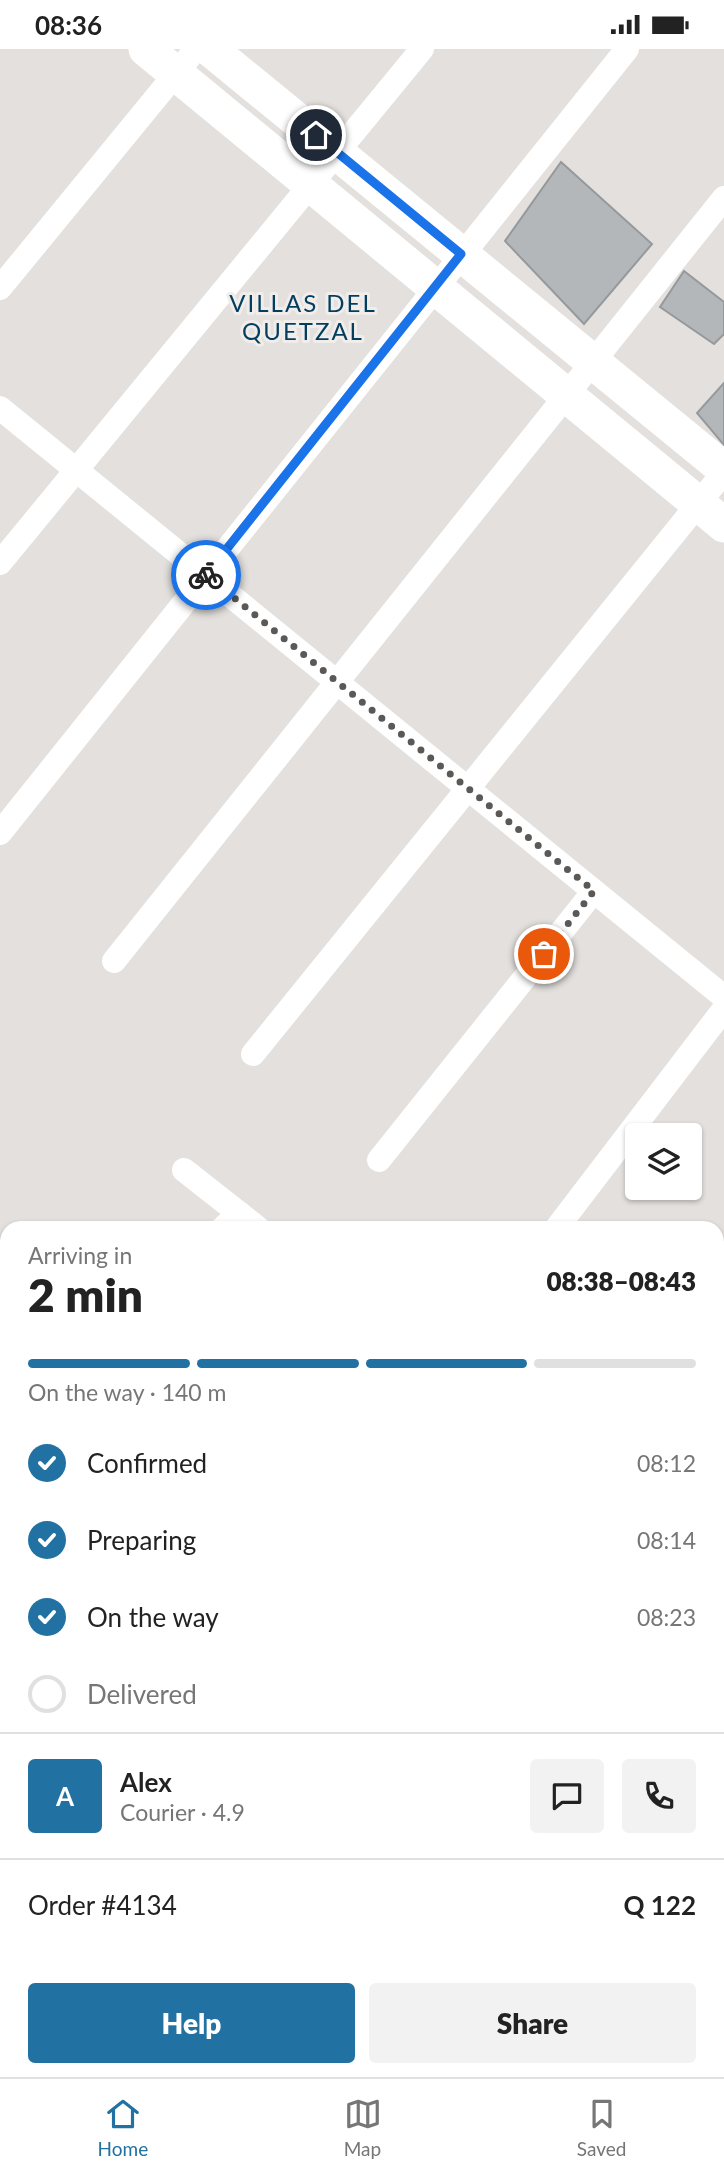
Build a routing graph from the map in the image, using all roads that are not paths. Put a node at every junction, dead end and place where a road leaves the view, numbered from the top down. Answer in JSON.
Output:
{"nodes":[{"id":1,"x":146,"y":49,"type":"edge"},
{"id":2,"x":210,"y":49,"type":"edge"},
{"id":3,"x":422,"y":49,"type":"edge"},
{"id":4,"x":627,"y":49,"type":"edge"},
{"id":5,"x":186,"y":61,"type":"edge"},
{"id":6,"x":337,"y":152,"type":"junction"},
{"id":7,"x":311,"y":184,"type":"junction"},
{"id":8,"x":724,"y":198,"type":"edge"},
{"id":9,"x":461,"y":254,"type":"junction"},
{"id":10,"x":435,"y":287,"type":"junction"},
{"id":11,"x":0,"y":288,"type":"edge"},
{"id":12,"x":593,"y":362,"type":"junction"},
{"id":13,"x":566,"y":395,"type":"junction"},
{"id":14,"x":0,"y":408,"type":"edge"},
{"id":15,"x":76,"y":470,"type":"junction"},
{"id":16,"x":724,"y":470,"type":"edge"},
{"id":17,"x":711,"y":514,"type":"edge"},
{"id":18,"x":0,"y":563,"type":"edge"},
{"id":19,"x":205,"y":575,"type":"junction"},
{"id":20,"x":337,"y":682,"type":"junction"},
{"id":21,"x":467,"y":790,"type":"junction"},
{"id":22,"x":0,"y":833,"type":"edge"},
{"id":23,"x":594,"y":891,"type":"junction"},
{"id":24,"x":114,"y":961,"type":"dead end"},
{"id":25,"x":724,"y":997,"type":"edge"},
{"id":26,"x":724,"y":1009,"type":"edge"},
{"id":27,"x":253,"y":1054,"type":"dead end"},
{"id":28,"x":379,"y":1160,"type":"dead end"},
{"id":29,"x":184,"y":1170,"type":"dead end"},
{"id":30,"x":230,"y":1221,"type":"edge"},
{"id":31,"x":562,"y":1221,"type":"edge"}],
"edges":[{"from":1,"to":5,"type":"street"},
{"from":2,"to":6,"type":"street"},
{"from":3,"to":6,"type":"street"},
{"from":4,"to":9,"type":"street"},
{"from":5,"to":7,"type":"street"},
{"from":5,"to":11,"type":"street"},
{"from":6,"to":7,"type":"street"},
{"from":6,"to":9,"type":"street"},
{"from":7,"to":10,"type":"street"},
{"from":7,"to":15,"type":"street"},
{"from":8,"to":12,"type":"street"},
{"from":9,"to":10,"type":"street"},
{"from":9,"to":12,"type":"street"},
{"from":10,"to":13,"type":"street"},
{"from":10,"to":19,"type":"street"},
{"from":12,"to":13,"type":"street"},
{"from":12,"to":16,"type":"street"},
{"from":13,"to":17,"type":"street"},
{"from":13,"to":20,"type":"street"},
{"from":14,"to":15,"type":"street"},
{"from":15,"to":18,"type":"street"},
{"from":15,"to":19,"type":"street"},
{"from":16,"to":17,"type":"street"},
{"from":17,"to":21,"type":"street"},
{"from":19,"to":20,"type":"street"},
{"from":19,"to":22,"type":"street"},
{"from":20,"to":21,"type":"street"},
{"from":20,"to":24,"type":"street"},
{"from":21,"to":23,"type":"street"},
{"from":21,"to":27,"type":"street"},
{"from":23,"to":25,"type":"street"},
{"from":23,"to":28,"type":"street"},
{"from":26,"to":31,"type":"street"},
{"from":29,"to":30,"type":"street"}]}
